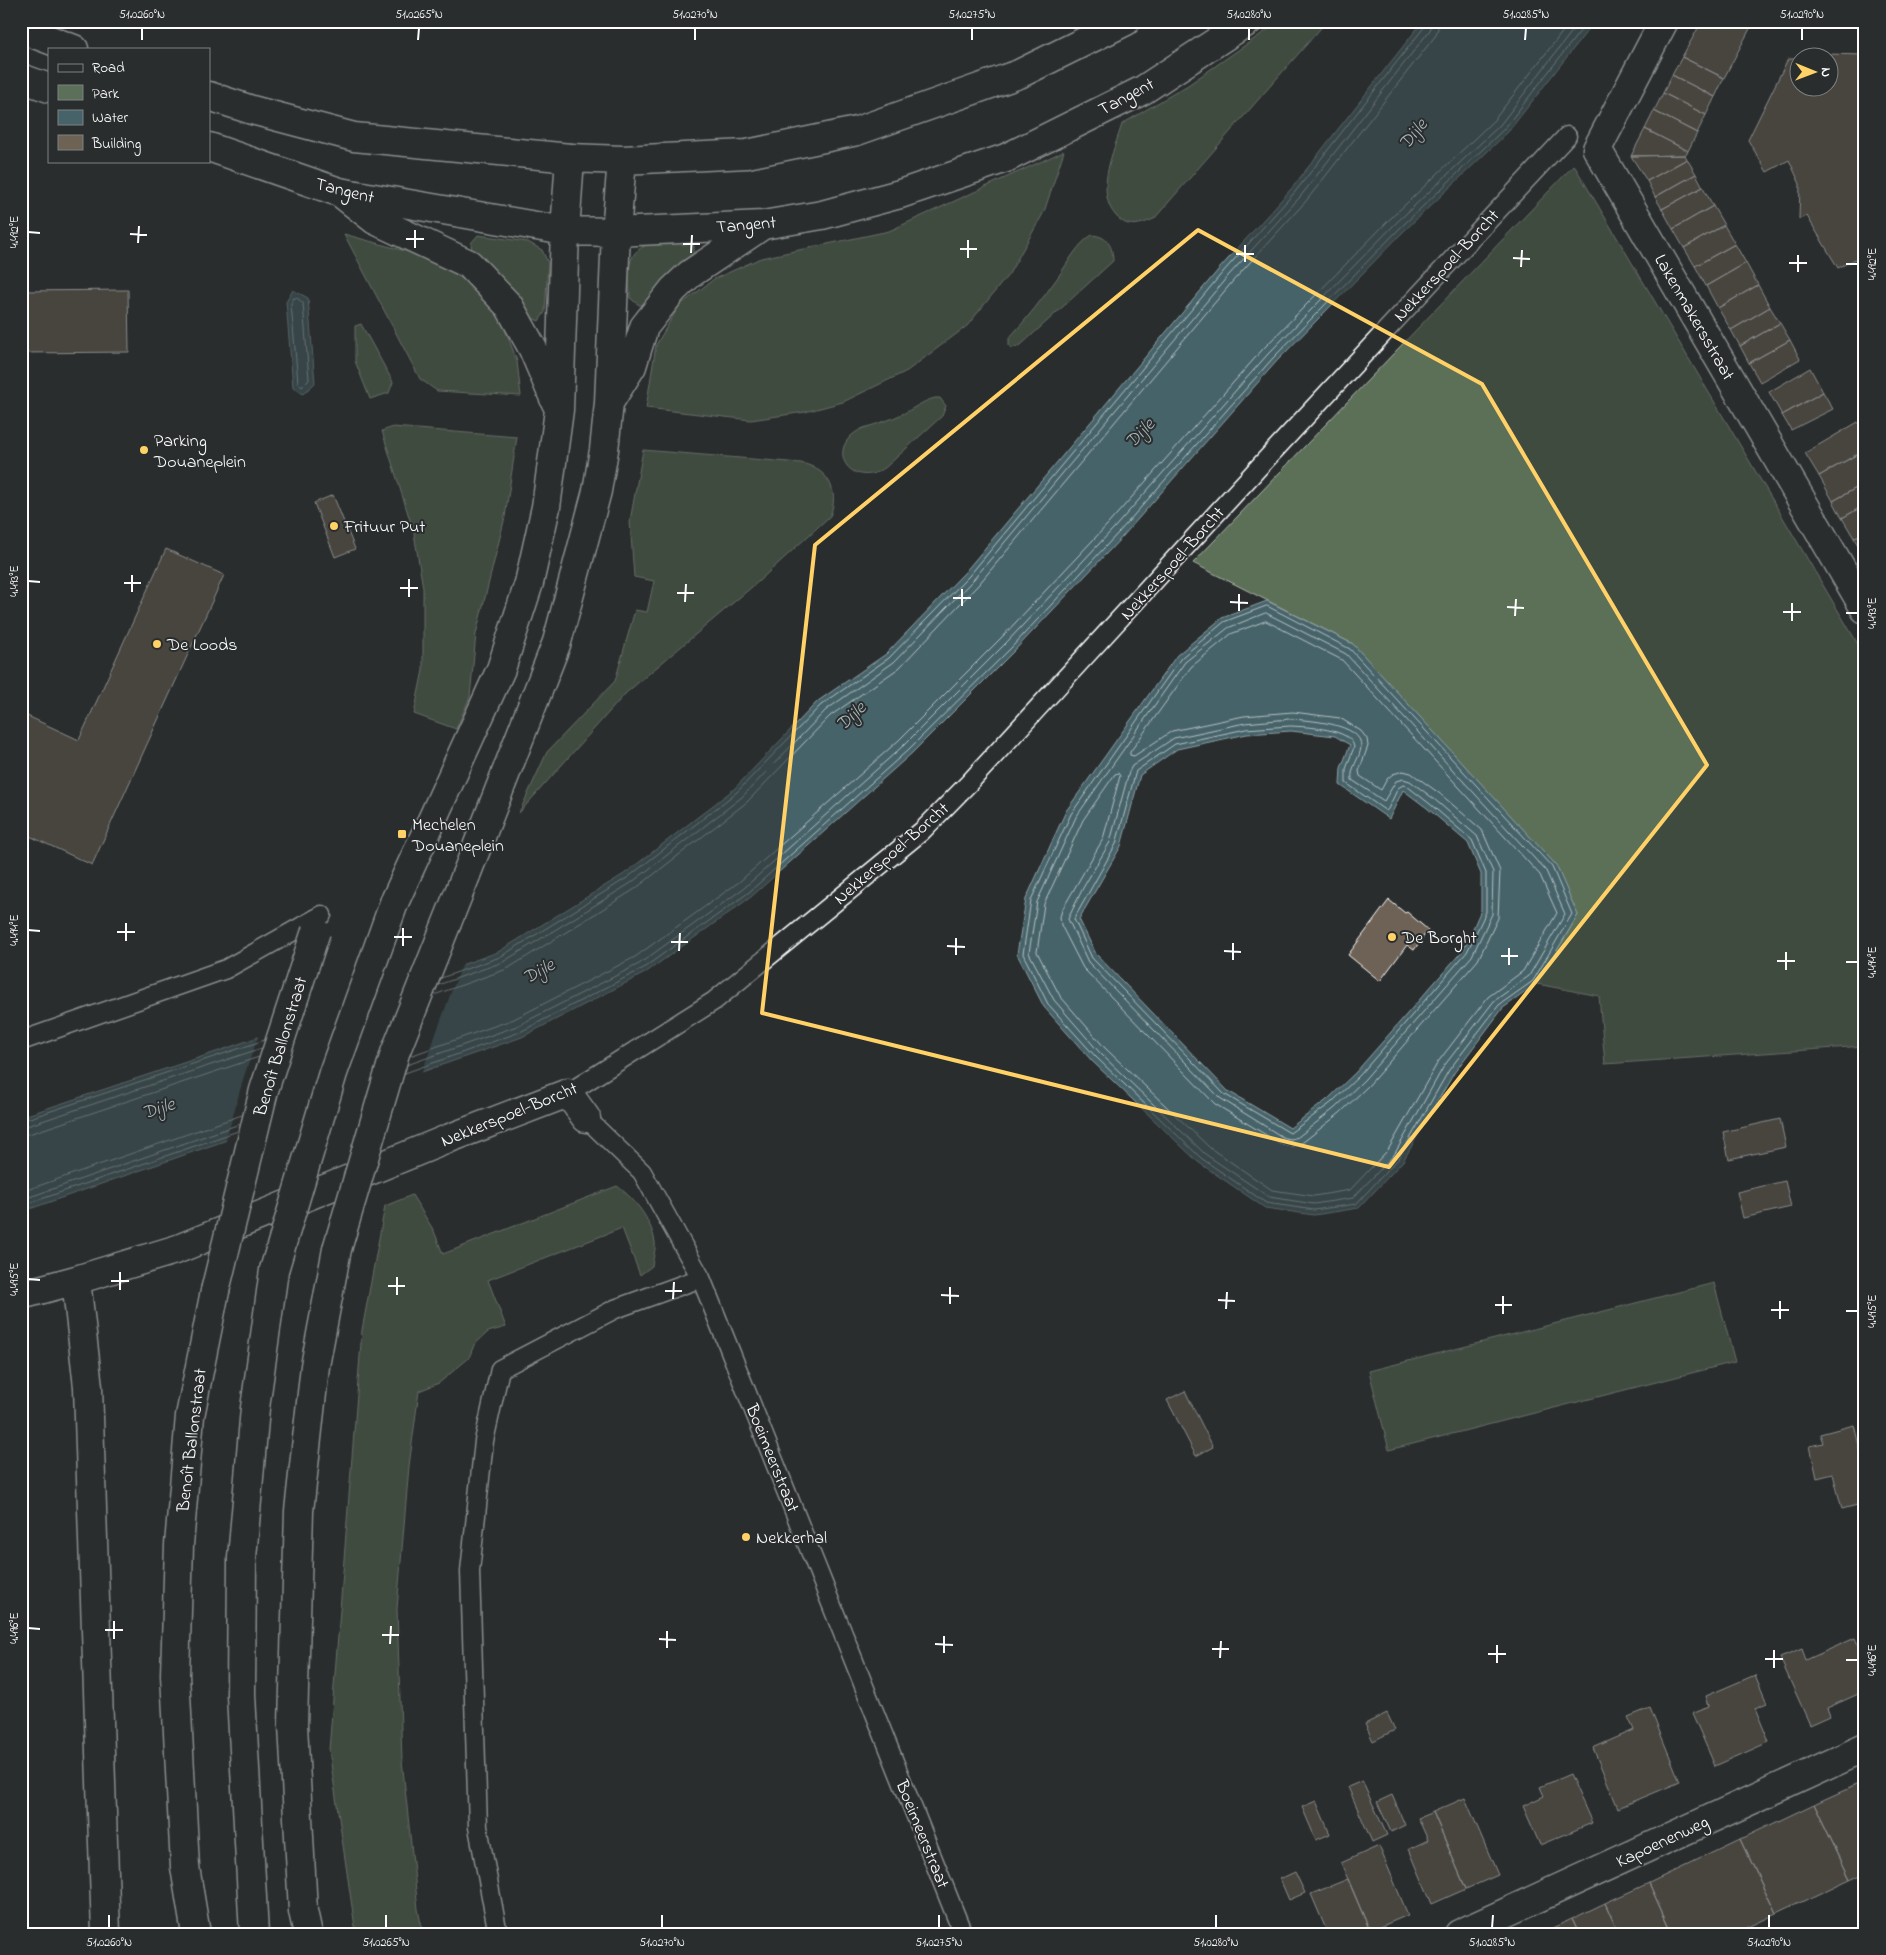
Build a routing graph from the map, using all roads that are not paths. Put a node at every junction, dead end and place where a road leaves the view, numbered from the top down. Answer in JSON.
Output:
{"nodes":[{"id":1,"x":1126,"y":21,"type":"edge"},
{"id":2,"x":1248,"y":21,"type":"edge"},
{"id":3,"x":1664,"y":21,"type":"edge"},
{"id":4,"x":21,"y":30,"type":"edge"},
{"id":5,"x":71,"y":48,"type":"edge"},
{"id":6,"x":21,"y":78,"type":"edge"},
{"id":7,"x":48,"y":88,"type":"edge"},
{"id":8,"x":210,"y":96,"type":"edge"},
{"id":9,"x":1567,"y":136,"type":"dead end"},
{"id":10,"x":210,"y":147,"type":"edge"},
{"id":11,"x":570,"y":158,"type":"junction"},
{"id":12,"x":622,"y":160,"type":"junction"},
{"id":13,"x":339,"y":192,"type":"junction"},
{"id":14,"x":763,"y":225,"type":"junction"},
{"id":15,"x":565,"y":231,"type":"junction"},
{"id":16,"x":616,"y":232,"type":"junction"},
{"id":17,"x":609,"y":403,"type":"junction"},
{"id":18,"x":559,"y":410,"type":"junction"},
{"id":19,"x":1865,"y":609,"type":"edge"},
{"id":20,"x":319,"y":923,"type":"joint"},
{"id":21,"x":21,"y":1041,"type":"edge"},
{"id":22,"x":568,"y":1094,"type":"junction"},
{"id":23,"x":586,"y":1118,"type":"joint"},
{"id":24,"x":701,"y":1278,"type":"junction"},
{"id":25,"x":76,"y":1280,"type":"junction"},
{"id":26,"x":21,"y":1294,"type":"edge"},
{"id":27,"x":1865,"y":1748,"type":"edge"},
{"id":28,"x":106,"y":1934,"type":"edge"},
{"id":29,"x":196,"y":1934,"type":"edge"},
{"id":30,"x":254,"y":1934,"type":"edge"},
{"id":31,"x":308,"y":1934,"type":"edge"},
{"id":32,"x":498,"y":1934,"type":"edge"},
{"id":33,"x":963,"y":1934,"type":"edge"},
{"id":34,"x":1459,"y":1934,"type":"edge"}],
"edges":[{"from":1,"to":12,"type":"main road"},
{"from":2,"to":14,"type":"main road","name":"Tangent"},
{"from":3,"to":19,"type":"main road","name":"Lakenmakersstraat"},
{"from":4,"to":5,"type":"main road"},
{"from":6,"to":7,"type":"main road"},
{"from":8,"to":11,"type":"main road"},
{"from":9,"to":22,"type":"lane","name":"Nekkerspoel-Borcht"},
{"from":10,"to":13,"type":"main road","name":"Tangent"},
{"from":11,"to":12,"type":"main road"},
{"from":11,"to":15,"type":"main road"},
{"from":12,"to":16,"type":"main road"},
{"from":13,"to":15,"type":"main road","name":"Tangent"},
{"from":13,"to":18,"type":"main road"},
{"from":14,"to":16,"type":"main road","name":"Tangent"},
{"from":14,"to":17,"type":"main road"},
{"from":15,"to":16,"type":"main road","name":"Tangent"},
{"from":15,"to":18,"type":"main road"},
{"from":16,"to":17,"type":"main road"},
{"from":17,"to":31,"type":"main road","bridge":true},
{"from":18,"to":30,"type":"main road","bridge":true},
{"from":20,"to":21,"type":"lane"},
{"from":20,"to":29,"type":"main road","name":"Benoît Ballonstraat","bridge":true},
{"from":22,"to":23,"type":"main road"},
{"from":22,"to":25,"type":"main road","name":"Nekkerspoel-Borcht"},
{"from":23,"to":24,"type":"lane","name":"Boeimeerstraat"},
{"from":24,"to":32,"type":"lane"},
{"from":24,"to":33,"type":"lane","name":"Boeimeerstraat"},
{"from":25,"to":26,"type":"main road","name":"Nekkerspoel-Borcht"},
{"from":25,"to":28,"type":"main road"},
{"from":27,"to":34,"type":"main road","name":"Kapoenenweg"}]}
